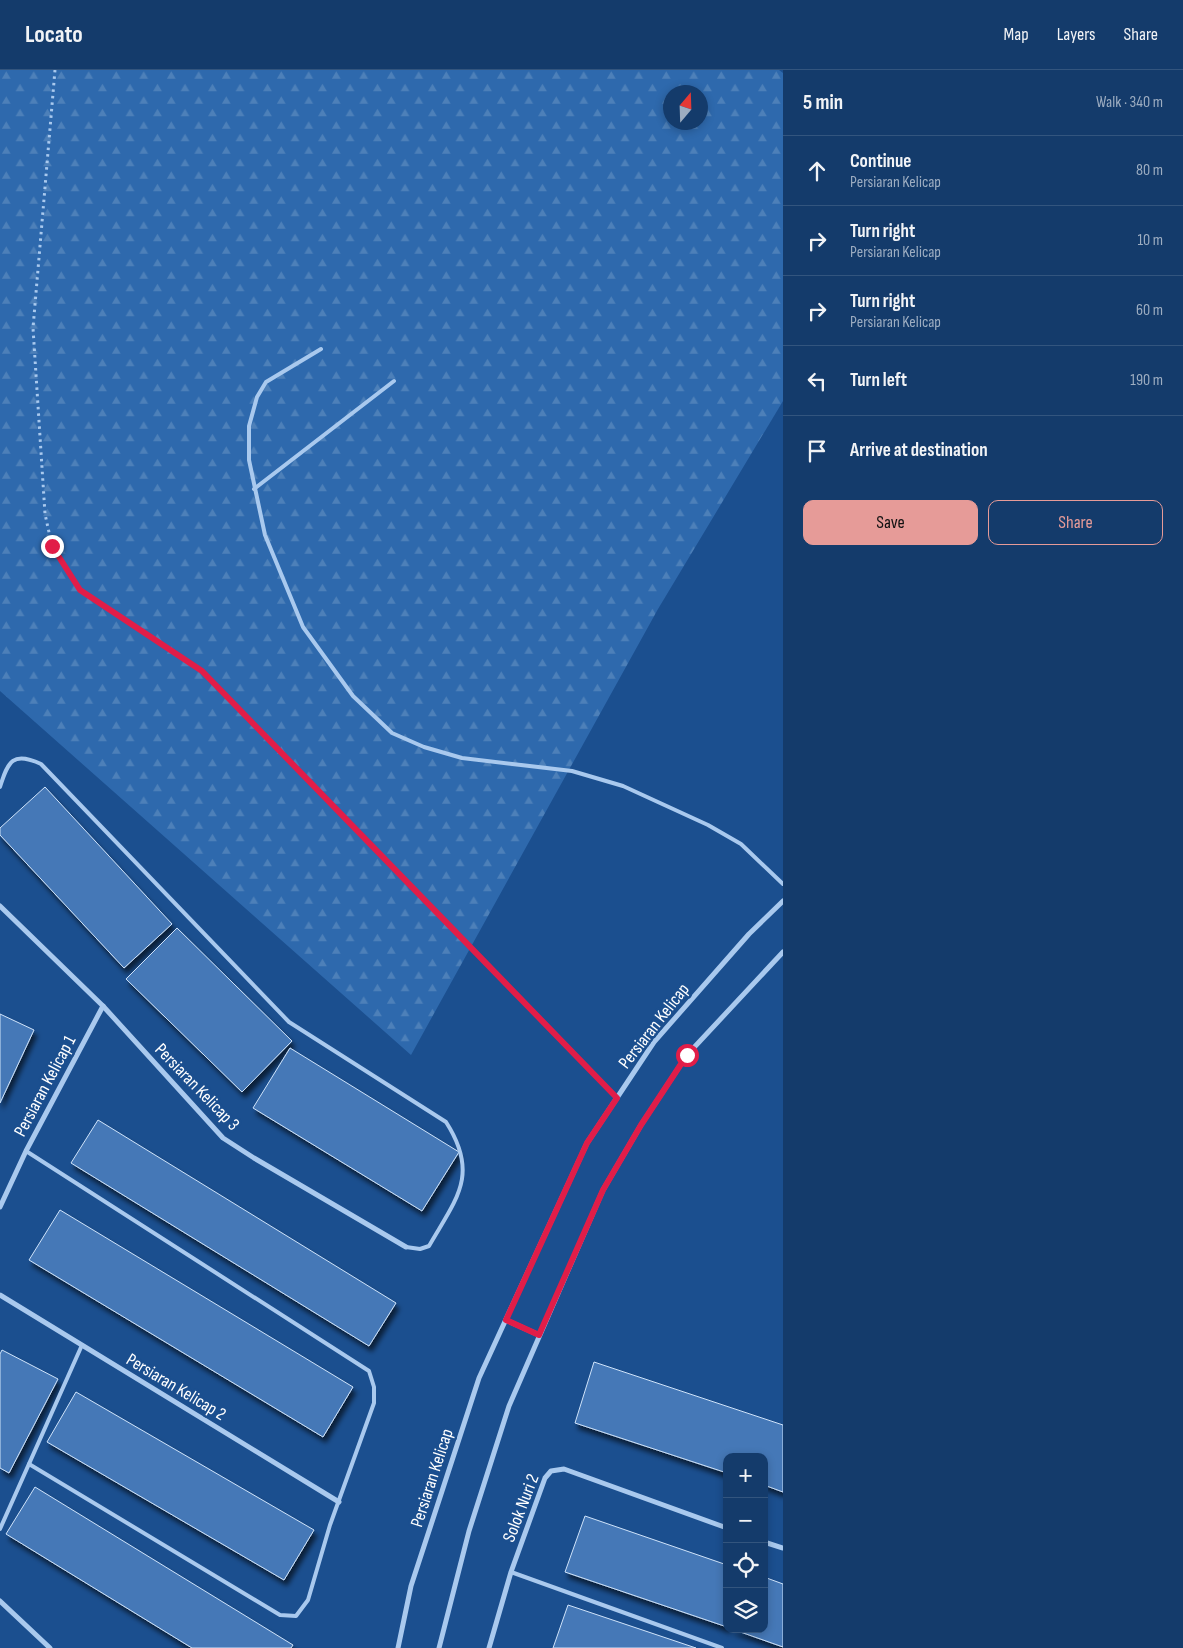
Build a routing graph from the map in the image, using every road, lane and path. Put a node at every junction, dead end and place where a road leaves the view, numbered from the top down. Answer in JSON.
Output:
{"nodes":[{"id":1,"x":55,"y":70,"type":"edge"},
{"id":2,"x":321,"y":349,"type":"dead end"},
{"id":3,"x":394,"y":381,"type":"dead end"},
{"id":4,"x":254,"y":489,"type":"junction"},
{"id":5,"x":0,"y":787,"type":"edge"},
{"id":6,"x":783,"y":884,"type":"edge"},
{"id":7,"x":783,"y":901,"type":"edge"},
{"id":8,"x":0,"y":906,"type":"edge"},
{"id":9,"x":783,"y":952,"type":"edge"},
{"id":10,"x":103,"y":1006,"type":"junction"},
{"id":11,"x":617,"y":1098,"type":"junction"},
{"id":12,"x":26,"y":1151,"type":"junction"},
{"id":13,"x":0,"y":1207,"type":"edge"},
{"id":14,"x":406,"y":1247,"type":"joint"},
{"id":15,"x":0,"y":1295,"type":"edge"},
{"id":16,"x":506,"y":1320,"type":"junction"},
{"id":17,"x":539,"y":1335,"type":"junction"},
{"id":18,"x":82,"y":1345,"type":"junction"},
{"id":19,"x":29,"y":1464,"type":"junction"},
{"id":20,"x":339,"y":1502,"type":"junction"},
{"id":21,"x":723,"y":1527,"type":"edge"},
{"id":22,"x":0,"y":1529,"type":"edge"},
{"id":23,"x":767,"y":1543,"type":"edge"},
{"id":24,"x":783,"y":1548,"type":"edge"},
{"id":25,"x":511,"y":1572,"type":"junction"},
{"id":26,"x":0,"y":1601,"type":"edge"},
{"id":27,"x":50,"y":1648,"type":"edge"},
{"id":28,"x":398,"y":1648,"type":"edge"},
{"id":29,"x":439,"y":1648,"type":"edge"},
{"id":30,"x":489,"y":1648,"type":"edge"},
{"id":31,"x":722,"y":1648,"type":"edge"}],
"edges":[{"from":1,"to":11,"type":"path"},
{"from":2,"to":4,"type":"lane"},
{"from":3,"to":4,"type":"lane"},
{"from":4,"to":6,"type":"lane"},
{"from":5,"to":14,"type":"lane"},
{"from":7,"to":11,"type":"street","name":"Persiaran Kelicap"},
{"from":8,"to":10,"type":"street","name":"Persiaran Kelicap 3"},
{"from":9,"to":17,"type":"street"},
{"from":10,"to":12,"type":"street","name":"Persiaran Kelicap 1"},
{"from":10,"to":14,"type":"street","name":"Persiaran Kelicap 3"},
{"from":11,"to":16,"type":"street","name":"Persiaran Kelicap"},
{"from":12,"to":13,"type":"street","name":"Persiaran Kelicap 1"},
{"from":12,"to":20,"type":"lane"},
{"from":15,"to":18,"type":"street","name":"Persiaran Kelicap 2"},
{"from":16,"to":17,"type":"street"},
{"from":16,"to":28,"type":"street","name":"Persiaran Kelicap"},
{"from":17,"to":29,"type":"street"},
{"from":18,"to":19,"type":"lane"},
{"from":18,"to":20,"type":"street","name":"Persiaran Kelicap 2"},
{"from":19,"to":20,"type":"lane"},
{"from":19,"to":22,"type":"lane"},
{"from":21,"to":25,"type":"street","name":"Solok Nuri 2"},
{"from":23,"to":24,"type":"street"},
{"from":25,"to":30,"type":"street","name":"Solok Nuri 2"},
{"from":25,"to":31,"type":"lane"},
{"from":26,"to":27,"type":"street"}]}
